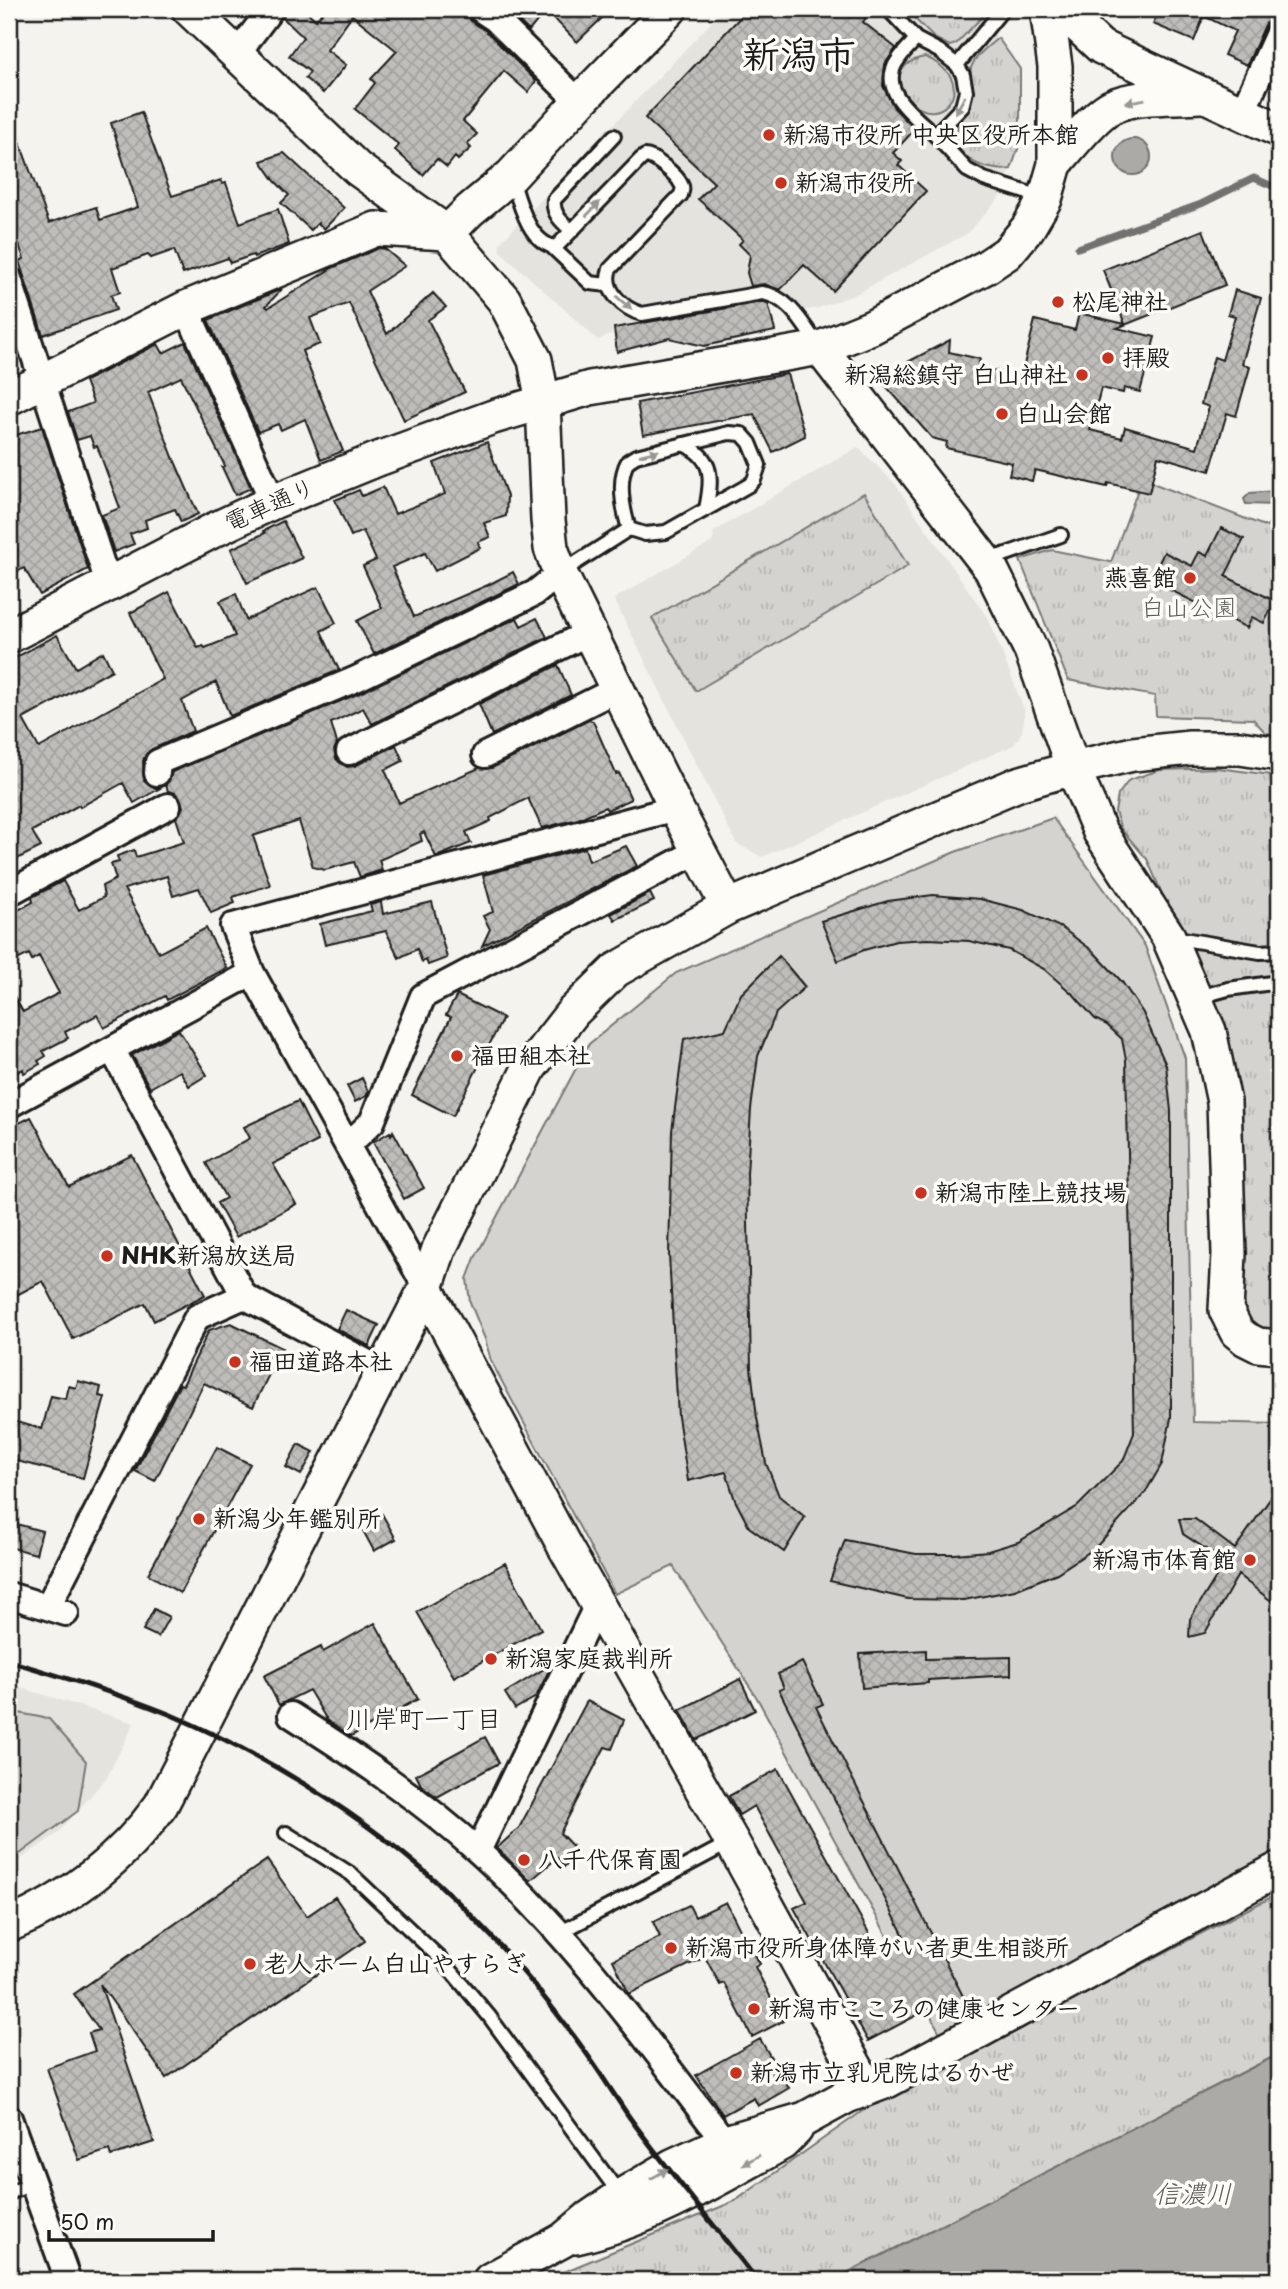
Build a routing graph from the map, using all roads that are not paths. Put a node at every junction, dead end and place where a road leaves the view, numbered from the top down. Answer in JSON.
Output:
{"nodes":[{"id":1,"x":190,"y":9,"type":"edge"},
{"id":2,"x":271,"y":9,"type":"edge"},
{"id":3,"x":480,"y":9,"type":"edge"},
{"id":4,"x":670,"y":9,"type":"edge"},
{"id":5,"x":888,"y":9,"type":"edge"},
{"id":6,"x":1003,"y":9,"type":"edge"},
{"id":7,"x":1047,"y":9,"type":"edge"},
{"id":8,"x":1060,"y":9,"type":"edge"},
{"id":9,"x":1279,"y":31,"type":"edge"},
{"id":10,"x":916,"y":39,"type":"junction"},
{"id":11,"x":237,"y":54,"type":"junction"},
{"id":12,"x":957,"y":65,"type":"junction"},
{"id":13,"x":1203,"y":96,"type":"junction"},
{"id":14,"x":579,"y":102,"type":"junction"},
{"id":15,"x":1242,"y":113,"type":"junction"},
{"id":16,"x":1279,"y":130,"type":"edge"},
{"id":17,"x":935,"y":135,"type":"junction"},
{"id":18,"x":614,"y":136,"type":"dead end"},
{"id":19,"x":1055,"y":164,"type":"junction"},
{"id":20,"x":511,"y":176,"type":"junction"},
{"id":21,"x":1045,"y":199,"type":"junction"},
{"id":22,"x":572,"y":231,"type":"junction"},
{"id":23,"x":447,"y":233,"type":"junction"},
{"id":24,"x":552,"y":247,"type":"junction"},
{"id":25,"x":9,"y":279,"type":"edge"},
{"id":26,"x":608,"y":285,"type":"junction"},
{"id":27,"x":186,"y":308,"type":"junction"},
{"id":28,"x":820,"y":348,"type":"junction"},
{"id":29,"x":42,"y":382,"type":"junction"},
{"id":30,"x":9,"y":398,"type":"edge"},
{"id":31,"x":543,"y":402,"type":"junction"},
{"id":32,"x":683,"y":444,"type":"junction"},
{"id":33,"x":273,"y":502,"type":"junction"},
{"id":34,"x":706,"y":509,"type":"junction"},
{"id":35,"x":629,"y":529,"type":"junction"},
{"id":36,"x":1061,"y":535,"type":"dead end"},
{"id":37,"x":985,"y":561,"type":"junction"},
{"id":38,"x":560,"y":573,"type":"junction"},
{"id":39,"x":108,"y":583,"type":"junction"},
{"id":40,"x":588,"y":633,"type":"junction"},
{"id":41,"x":9,"y":636,"type":"edge"},
{"id":42,"x":617,"y":689,"type":"junction"},
{"id":43,"x":349,"y":752,"type":"dead end"},
{"id":44,"x":1279,"y":754,"type":"edge"},
{"id":45,"x":485,"y":755,"type":"dead end"},
{"id":46,"x":1073,"y":768,"type":"junction"},
{"id":47,"x":157,"y":773,"type":"dead end"},
{"id":48,"x":168,"y":806,"type":"dead end"},
{"id":49,"x":676,"y":808,"type":"junction"},
{"id":50,"x":698,"y":851,"type":"junction"},
{"id":51,"x":9,"y":893,"type":"edge"},
{"id":52,"x":728,"y":907,"type":"junction"},
{"id":53,"x":1168,"y":936,"type":"junction"},
{"id":54,"x":1279,"y":951,"type":"edge"},
{"id":55,"x":252,"y":973,"type":"junction"},
{"id":56,"x":1279,"y":982,"type":"edge"},
{"id":57,"x":1195,"y":998,"type":"junction"},
{"id":58,"x":113,"y":1051,"type":"junction"},
{"id":59,"x":9,"y":1105,"type":"edge"},
{"id":60,"x":348,"y":1145,"type":"junction"},
{"id":61,"x":426,"y":1289,"type":"junction"},
{"id":62,"x":244,"y":1296,"type":"junction"},
{"id":63,"x":1279,"y":1347,"type":"edge"},
{"id":64,"x":383,"y":1371,"type":"junction"},
{"id":65,"x":9,"y":1595,"type":"edge"},
{"id":66,"x":597,"y":1605,"type":"junction"},
{"id":67,"x":291,"y":1715,"type":"dead end"},
{"id":68,"x":286,"y":1833,"type":"dead end"},
{"id":69,"x":732,"y":1842,"type":"junction"},
{"id":70,"x":478,"y":1851,"type":"junction"},
{"id":71,"x":1279,"y":1869,"type":"edge"},
{"id":72,"x":9,"y":1925,"type":"edge"},
{"id":73,"x":565,"y":1930,"type":"dead end"},
{"id":74,"x":867,"y":2088,"type":"junction"},
{"id":75,"x":9,"y":2118,"type":"edge"},
{"id":76,"x":805,"y":2119,"type":"junction"},
{"id":77,"x":725,"y":2142,"type":"junction"},
{"id":78,"x":33,"y":2184,"type":"junction"},
{"id":79,"x":9,"y":2193,"type":"edge"},
{"id":80,"x":621,"y":2196,"type":"junction"},
{"id":81,"x":563,"y":2240,"type":"junction"},
{"id":82,"x":68,"y":2280,"type":"edge"},
{"id":83,"x":490,"y":2280,"type":"edge"}],
"edges":[{"from":1,"to":11,"type":"street"},
{"from":2,"to":11,"type":"street"},
{"from":3,"to":14,"type":"street"},
{"from":4,"to":14,"type":"street"},
{"from":5,"to":10,"type":"lane"},
{"from":6,"to":12,"type":"lane"},
{"from":7,"to":19,"type":"street"},
{"from":8,"to":13,"type":"street"},
{"from":9,"to":15,"type":"street"},
{"from":10,"to":12,"type":"lane"},
{"from":10,"to":17,"type":"lane"},
{"from":11,"to":23,"type":"street"},
{"from":12,"to":17,"type":"lane","one_way":true},
{"from":13,"to":15,"type":"street"},
{"from":13,"to":19,"type":"street","one_way":true},
{"from":14,"to":20,"type":"street"},
{"from":15,"to":16,"type":"street"},
{"from":17,"to":21,"type":"lane"},
{"from":18,"to":22,"type":"lane"},
{"from":19,"to":21,"type":"street","name":"電車通り"},
{"from":20,"to":23,"type":"street"},
{"from":20,"to":24,"type":"lane"},
{"from":21,"to":28,"type":"street","name":"電車通り"},
{"from":22,"to":24,"type":"lane"},
{"from":22,"to":26,"type":"lane","one_way":true},
{"from":23,"to":27,"type":"street"},
{"from":23,"to":31,"type":"street"},
{"from":24,"to":26,"type":"lane"},
{"from":25,"to":29,"type":"street"},
{"from":26,"to":28,"type":"lane","one_way":true},
{"from":27,"to":29,"type":"street"},
{"from":27,"to":33,"type":"street"},
{"from":28,"to":31,"type":"street","name":"電車通り"},
{"from":28,"to":37,"type":"street"},
{"from":29,"to":30,"type":"street"},
{"from":29,"to":39,"type":"street"},
{"from":31,"to":33,"type":"street","name":"電車通り"},
{"from":31,"to":38,"type":"street"},
{"from":32,"to":34,"type":"lane"},
{"from":32,"to":34,"type":"lane"},
{"from":35,"to":32,"type":"lane","one_way":true},
{"from":33,"to":39,"type":"street","name":"電車通り"},
{"from":34,"to":35,"type":"lane"},
{"from":35,"to":38,"type":"lane"},
{"from":36,"to":37,"type":"lane"},
{"from":37,"to":46,"type":"street"},
{"from":38,"to":40,"type":"street"},
{"from":38,"to":47,"type":"street"},
{"from":39,"to":41,"type":"street","name":"電車通り"},
{"from":40,"to":42,"type":"street"},
{"from":40,"to":43,"type":"street"},
{"from":42,"to":45,"type":"street"},
{"from":42,"to":49,"type":"street"},
{"from":44,"to":46,"type":"street"},
{"from":46,"to":52,"type":"street"},
{"from":46,"to":53,"type":"street"},
{"from":48,"to":51,"type":"street"},
{"from":49,"to":50,"type":"street"},
{"from":49,"to":55,"type":"street"},
{"from":50,"to":52,"type":"street"},
{"from":50,"to":60,"type":"street"},
{"from":52,"to":61,"type":"street"},
{"from":53,"to":54,"type":"lane"},
{"from":53,"to":57,"type":"street"},
{"from":55,"to":58,"type":"street"},
{"from":55,"to":60,"type":"street"},
{"from":56,"to":57,"type":"lane"},
{"from":57,"to":63,"type":"street"},
{"from":58,"to":59,"type":"street"},
{"from":58,"to":62,"type":"street"},
{"from":60,"to":61,"type":"street"},
{"from":61,"to":64,"type":"street"},
{"from":61,"to":66,"type":"street"},
{"from":62,"to":64,"type":"street"},
{"from":62,"to":65,"type":"street"},
{"from":64,"to":72,"type":"street"},
{"from":66,"to":69,"type":"street"},
{"from":66,"to":70,"type":"street"},
{"from":67,"to":70,"type":"street"},
{"from":68,"to":80,"type":"lane"},
{"from":69,"to":73,"type":"lane"},
{"from":69,"to":74,"type":"street"},
{"from":70,"to":77,"type":"street"},
{"from":71,"to":74,"type":"street"},
{"from":74,"to":76,"type":"street"},
{"from":75,"to":78,"type":"street"},
{"from":76,"to":77,"type":"street"},
{"from":76,"to":81,"type":"street","one_way":true},
{"from":80,"to":77,"type":"street","one_way":true},
{"from":78,"to":79,"type":"lane"},
{"from":78,"to":82,"type":"street"},
{"from":80,"to":81,"type":"street"},
{"from":81,"to":83,"type":"street"}]}
